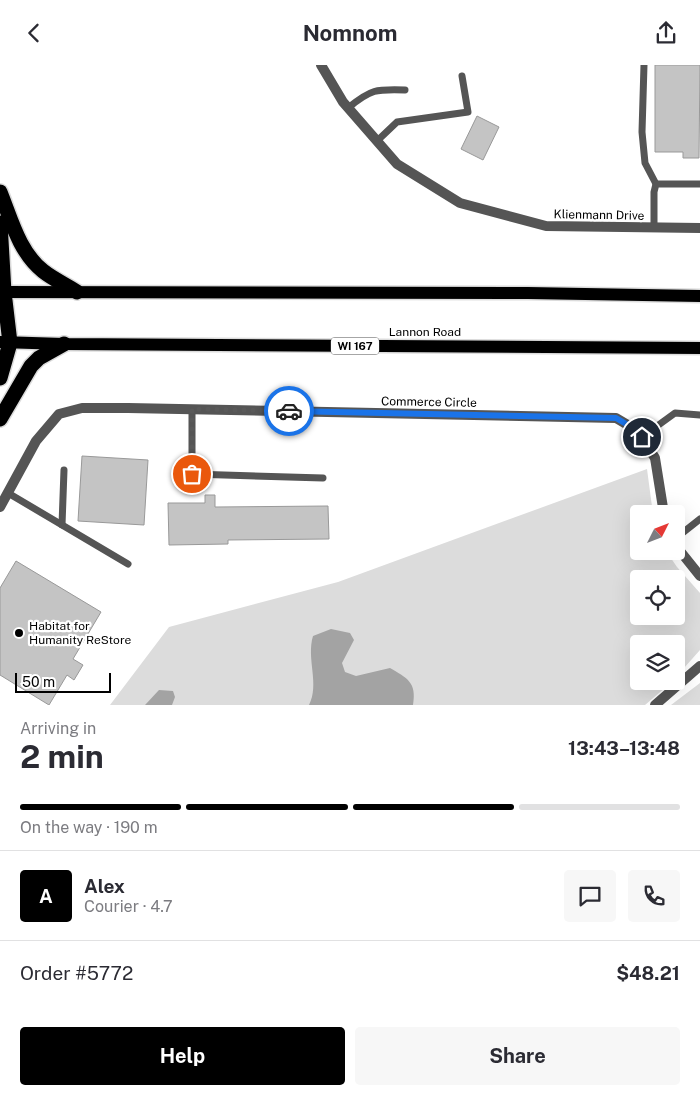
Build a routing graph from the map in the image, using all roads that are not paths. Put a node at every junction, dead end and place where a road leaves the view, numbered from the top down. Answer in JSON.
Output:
{"nodes":[{"id":1,"x":321,"y":65,"type":"edge"},
{"id":2,"x":644,"y":65,"type":"edge"},
{"id":3,"x":462,"y":76,"type":"dead end"},
{"id":4,"x":405,"y":90,"type":"dead end"},
{"id":5,"x":348,"y":108,"type":"junction"},
{"id":6,"x":377,"y":141,"type":"junction"},
{"id":7,"x":656,"y":184,"type":"junction"},
{"id":8,"x":700,"y":184,"type":"edge"},
{"id":9,"x":0,"y":192,"type":"edge"},
{"id":10,"x":0,"y":223,"type":"edge"},
{"id":11,"x":700,"y":228,"type":"edge"},
{"id":12,"x":654,"y":229,"type":"junction"},
{"id":13,"x":77,"y":292,"type":"junction"},
{"id":14,"x":1,"y":295,"type":"edge"},
{"id":15,"x":700,"y":296,"type":"edge"},
{"id":16,"x":700,"y":342,"type":"edge"},
{"id":17,"x":5,"y":343,"type":"edge"},
{"id":18,"x":64,"y":344,"type":"junction"},
{"id":19,"x":693,"y":347,"type":"edge"},
{"id":20,"x":0,"y":378,"type":"edge"},
{"id":21,"x":192,"y":409,"type":"junction"},
{"id":22,"x":700,"y":415,"type":"edge"},
{"id":23,"x":0,"y":419,"type":"edge"},
{"id":24,"x":642,"y":437,"type":"junction"},
{"id":25,"x":64,"y":469,"type":"dead end"},
{"id":26,"x":323,"y":478,"type":"dead end"},
{"id":27,"x":8,"y":493,"type":"junction"},
{"id":28,"x":662,"y":505,"type":"edge"},
{"id":29,"x":0,"y":507,"type":"edge"},
{"id":30,"x":700,"y":519,"type":"edge"},
{"id":31,"x":62,"y":525,"type":"junction"},
{"id":32,"x":685,"y":531,"type":"edge"},
{"id":33,"x":685,"y":557,"type":"edge"},
{"id":34,"x":128,"y":564,"type":"dead end"},
{"id":35,"x":700,"y":576,"type":"edge"},
{"id":36,"x":700,"y":666,"type":"edge"},
{"id":37,"x":655,"y":705,"type":"edge"}],
"edges":[{"from":1,"to":5,"type":"street","name":"Klienmann Drive"},
{"from":2,"to":7,"type":"lane"},
{"from":3,"to":6,"type":"lane"},
{"from":4,"to":5,"type":"lane"},
{"from":5,"to":6,"type":"street","name":"Klienmann Drive"},
{"from":6,"to":12,"type":"street","name":"Klienmann Drive"},
{"from":7,"to":8,"type":"lane"},
{"from":7,"to":12,"type":"lane"},
{"from":9,"to":13,"type":"highway"},
{"from":10,"to":14,"type":"highway"},
{"from":11,"to":12,"type":"street","name":"Klienmann Drive"},
{"from":13,"to":14,"type":"main road"},
{"from":13,"to":15,"type":"main road"},
{"from":14,"to":17,"type":"highway"},
{"from":16,"to":19,"type":"main road"},
{"from":17,"to":18,"type":"main road","name":"Lannon Road","number":"WI 167"},
{"from":17,"to":20,"type":"highway"},
{"from":18,"to":19,"type":"main road","name":"Lannon Road","number":"WI 167"},
{"from":18,"to":23,"type":"highway"},
{"from":21,"to":24,"type":"street","name":"Commerce Circle"},
{"from":21,"to":26,"type":"lane"},
{"from":21,"to":27,"type":"street","name":"Commerce Circle"},
{"from":22,"to":24,"type":"lane"},
{"from":24,"to":28,"type":"street","name":"Commerce Circle"},
{"from":25,"to":31,"type":"lane"},
{"from":27,"to":29,"type":"street","name":"Commerce Circle"},
{"from":27,"to":31,"type":"lane"},
{"from":30,"to":32,"type":"lane"},
{"from":31,"to":34,"type":"lane"},
{"from":33,"to":35,"type":"street"},
{"from":36,"to":37,"type":"street"}]}
